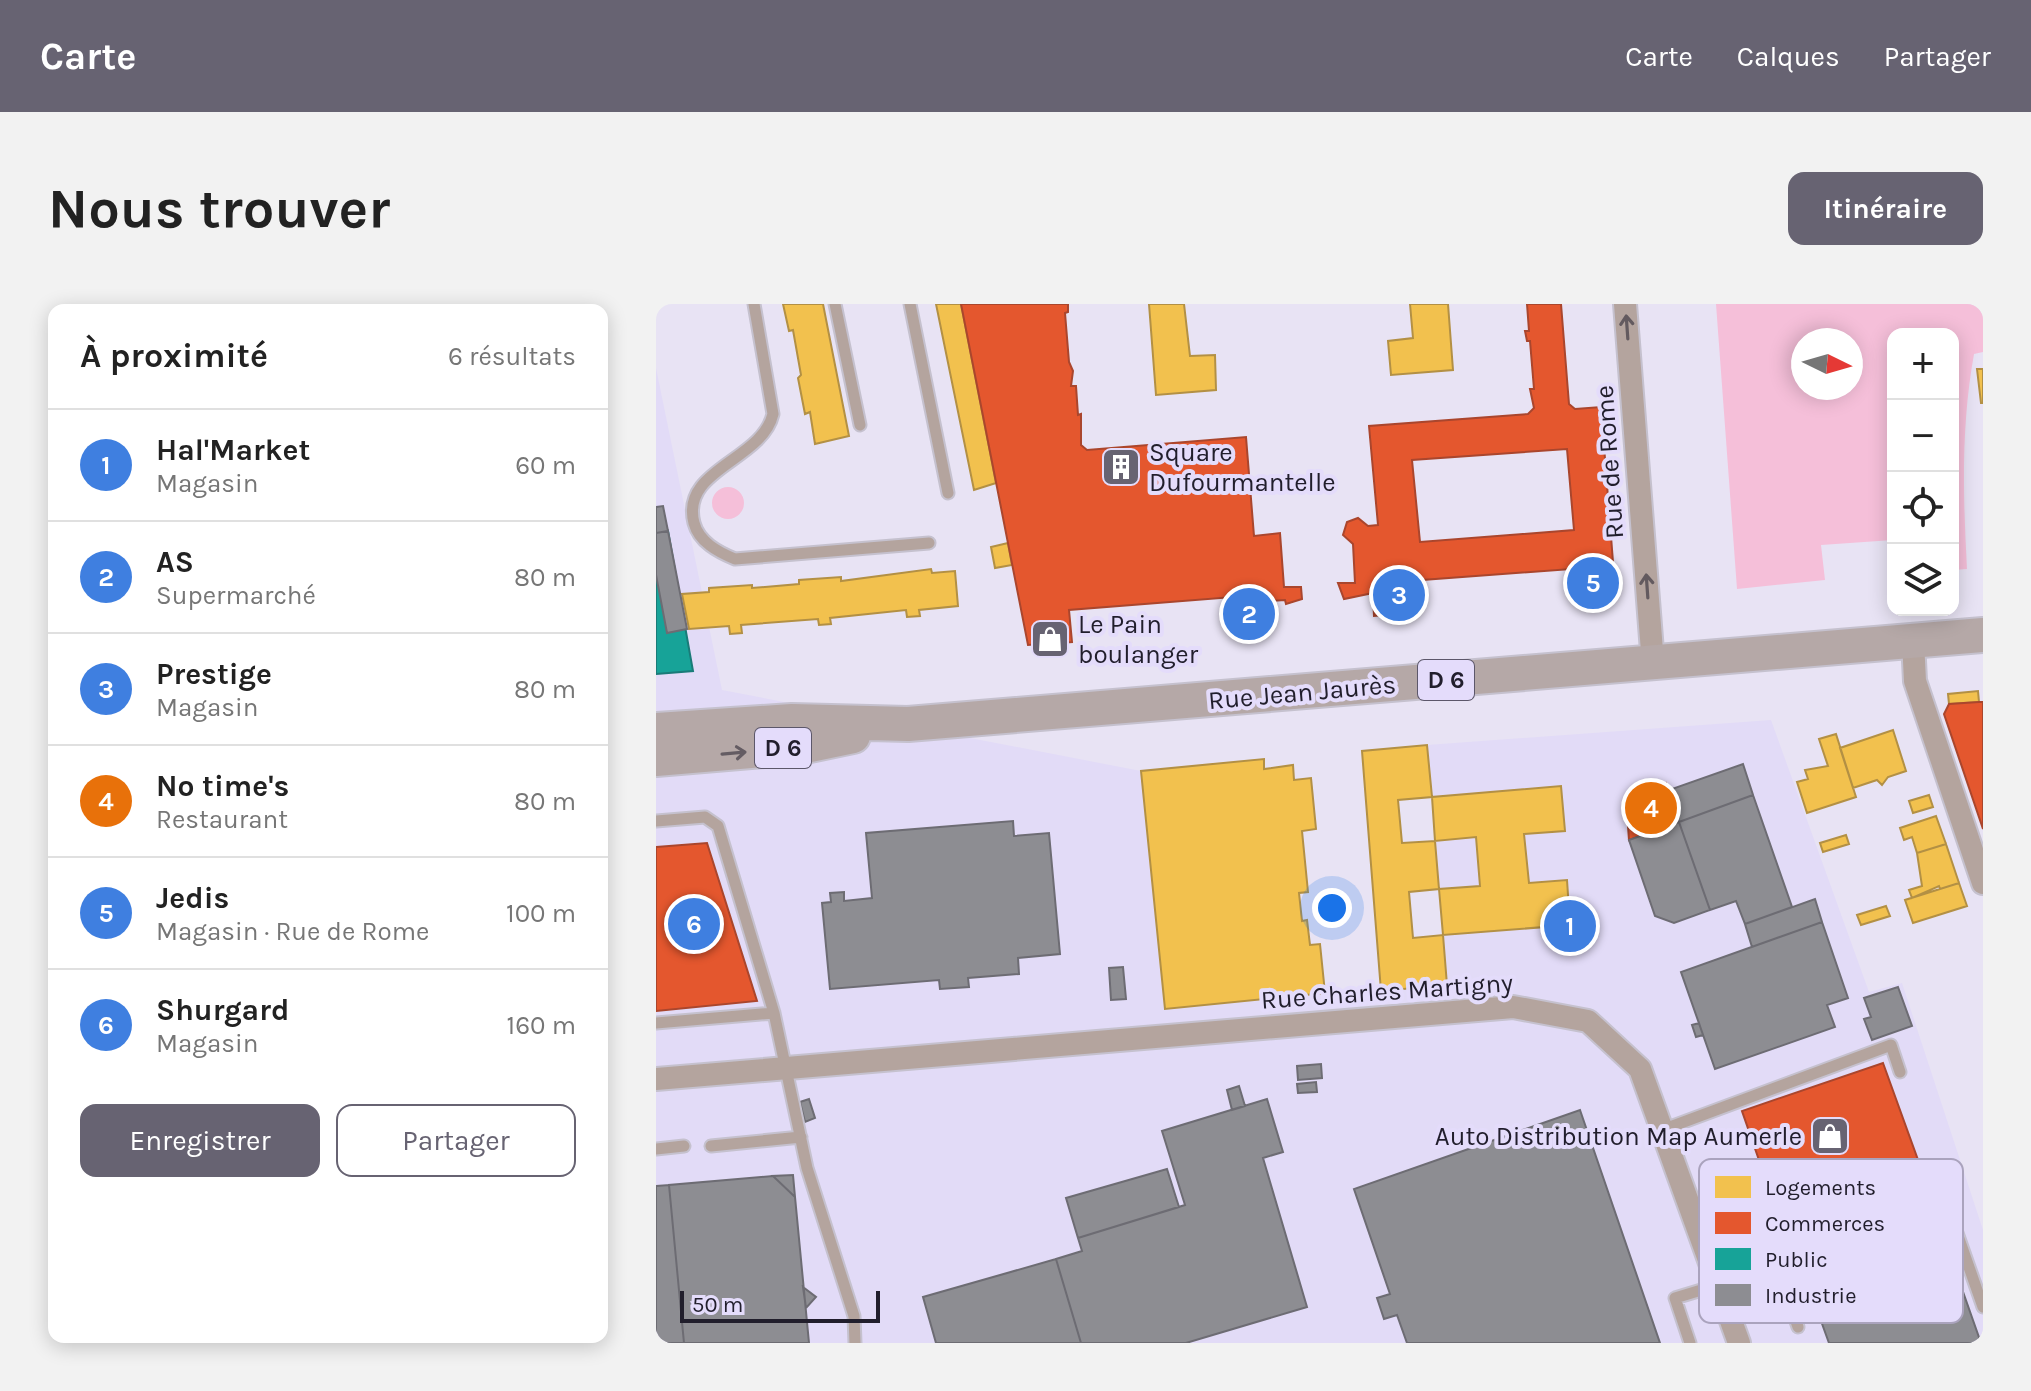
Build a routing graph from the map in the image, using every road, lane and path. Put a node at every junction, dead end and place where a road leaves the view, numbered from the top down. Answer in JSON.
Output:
{"nodes":[{"id":1,"x":754,"y":304,"type":"edge"},
{"id":2,"x":835,"y":304,"type":"edge"},
{"id":3,"x":910,"y":304,"type":"edge"},
{"id":4,"x":1625,"y":304,"type":"edge"},
{"id":5,"x":860,"y":425,"type":"dead end"},
{"id":6,"x":948,"y":493,"type":"dead end"},
{"id":7,"x":929,"y":543,"type":"dead end"},
{"id":8,"x":1983,"y":635,"type":"edge"},
{"id":9,"x":1913,"y":641,"type":"junction"},
{"id":10,"x":1653,"y":664,"type":"junction"},
{"id":11,"x":908,"y":724,"type":"junction"},
{"id":12,"x":656,"y":730,"type":"edge"},
{"id":13,"x":656,"y":759,"type":"edge"},
{"id":14,"x":656,"y":821,"type":"edge"},
{"id":15,"x":1983,"y":883,"type":"edge"},
{"id":16,"x":774,"y":1013,"type":"junction"},
{"id":17,"x":656,"y":1023,"type":"edge"},
{"id":18,"x":786,"y":1067,"type":"junction"},
{"id":19,"x":1900,"y":1072,"type":"dead end"},
{"id":20,"x":656,"y":1079,"type":"edge"},
{"id":21,"x":1662,"y":1130,"type":"junction"},
{"id":22,"x":801,"y":1137,"type":"junction"},
{"id":23,"x":684,"y":1146,"type":"dead end"},
{"id":24,"x":711,"y":1146,"type":"dead end"},
{"id":25,"x":656,"y":1149,"type":"edge"},
{"id":26,"x":1699,"y":1231,"type":"edge"},
{"id":27,"x":1963,"y":1250,"type":"edge"},
{"id":28,"x":1699,"y":1290,"type":"edge"},
{"id":29,"x":1983,"y":1307,"type":"edge"},
{"id":30,"x":1732,"y":1323,"type":"edge"},
{"id":31,"x":1797,"y":1323,"type":"edge"},
{"id":32,"x":1798,"y":1327,"type":"dead end"},
{"id":33,"x":855,"y":1343,"type":"edge"},
{"id":34,"x":1690,"y":1343,"type":"edge"},
{"id":35,"x":1739,"y":1343,"type":"edge"}],
"edges":[{"from":1,"to":7,"type":"lane"},
{"from":2,"to":5,"type":"lane"},
{"from":3,"to":6,"type":"lane"},
{"from":10,"to":4,"type":"street","name":"Rue de Rome","one_way":true},
{"from":8,"to":9,"type":"main road","name":"Rue Jean Jaurès","number":"D 6"},
{"from":9,"to":10,"type":"main road","name":"Rue Jean Jaurès","number":"D 6"},
{"from":9,"to":15,"type":"street"},
{"from":10,"to":11,"type":"main road","name":"Rue Jean Jaurès","number":"D 6"},
{"from":11,"to":12,"type":"main road","name":"Rue Jean Jaurès","number":"D 6"},
{"from":13,"to":11,"type":"main road","name":"Rue Jean Jaurès","number":"D 6","one_way":true},
{"from":14,"to":16,"type":"lane"},
{"from":16,"to":17,"type":"lane"},
{"from":16,"to":18,"type":"lane"},
{"from":18,"to":20,"type":"street","name":"Rue Charles Martigny"},
{"from":18,"to":21,"type":"street","name":"Rue Charles Martigny"},
{"from":18,"to":22,"type":"lane"},
{"from":19,"to":21,"type":"lane"},
{"from":21,"to":26,"type":"street","name":"Rue Charles Martigny"},
{"from":22,"to":24,"type":"lane"},
{"from":22,"to":33,"type":"lane"},
{"from":23,"to":25,"type":"lane"},
{"from":27,"to":29,"type":"lane"},
{"from":28,"to":34,"type":"lane"},
{"from":30,"to":35,"type":"street","name":"Rue Charles Martigny"},
{"from":31,"to":32,"type":"lane"}]}
